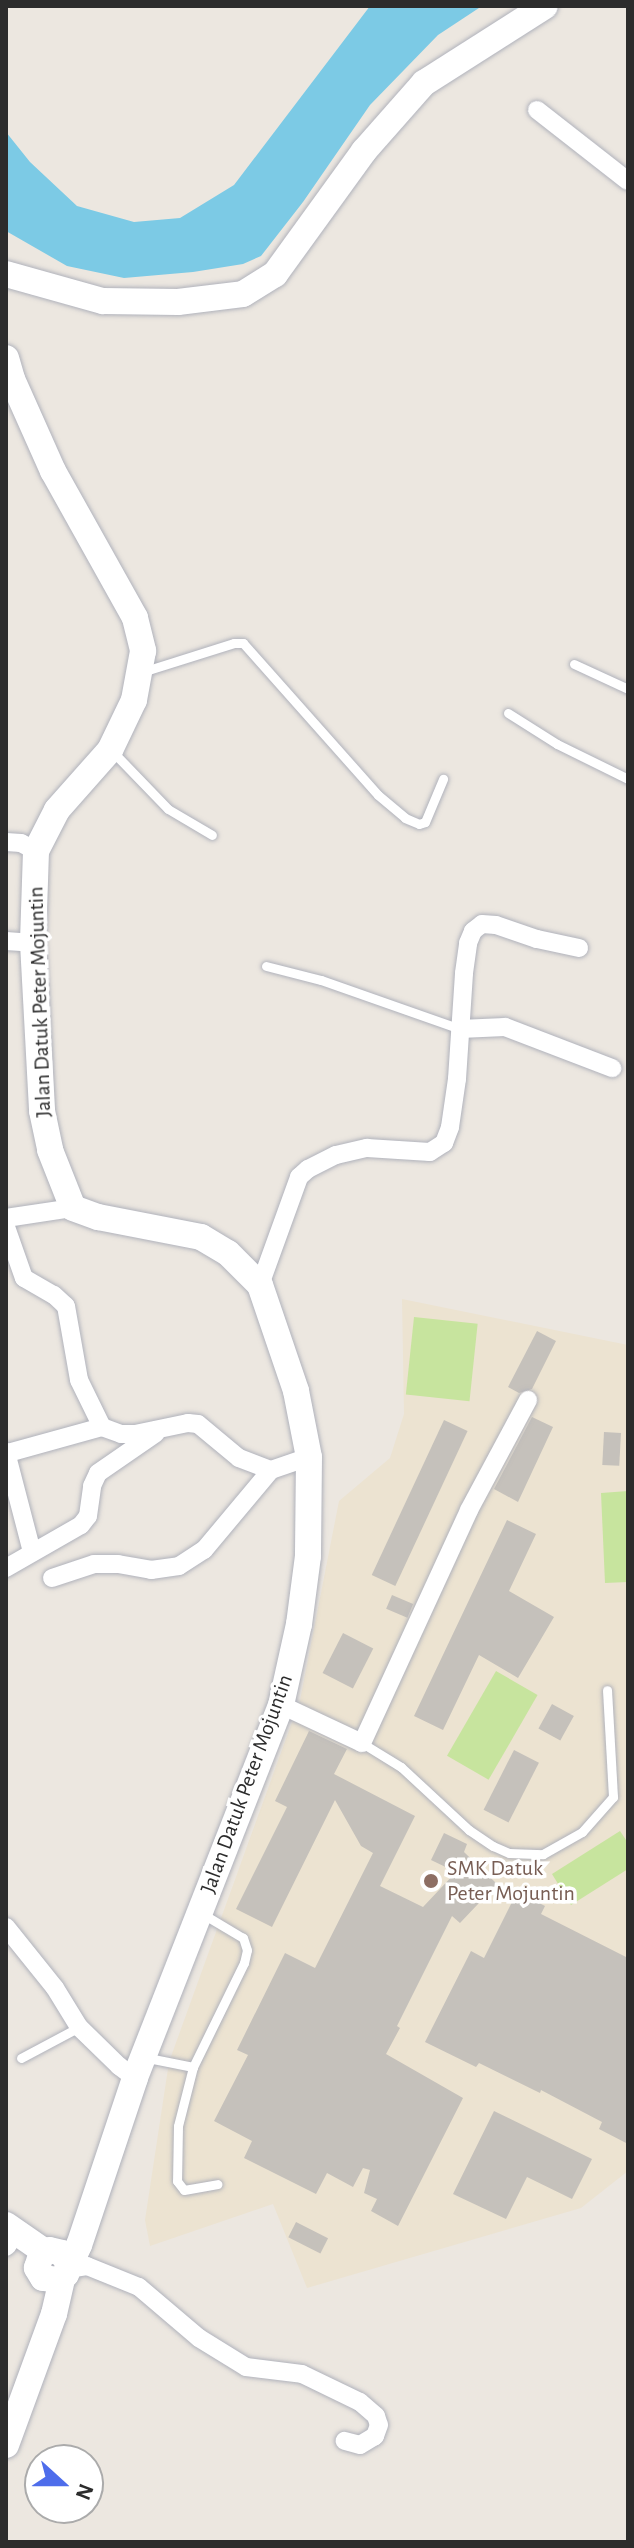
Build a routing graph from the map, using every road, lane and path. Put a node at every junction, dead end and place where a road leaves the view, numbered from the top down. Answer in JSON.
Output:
{"nodes":[{"id":1,"x":545,"y":6,"type":"edge"},
{"id":2,"x":537,"y":110,"type":"dead end"},
{"id":3,"x":628,"y":181,"type":"edge"},
{"id":4,"x":6,"y":274,"type":"edge"},
{"id":5,"x":6,"y":358,"type":"edge"},
{"id":6,"x":574,"y":664,"type":"dead end"},
{"id":7,"x":139,"y":673,"type":"junction"},
{"id":8,"x":628,"y":689,"type":"edge"},
{"id":9,"x":508,"y":713,"type":"dead end"},
{"id":10,"x":110,"y":750,"type":"junction"},
{"id":11,"x":443,"y":779,"type":"dead end"},
{"id":12,"x":628,"y":779,"type":"edge"},
{"id":13,"x":212,"y":835,"type":"dead end"},
{"id":14,"x":17,"y":845,"type":"edge"},
{"id":15,"x":21,"y":942,"type":"edge"},
{"id":16,"x":579,"y":948,"type":"dead end"},
{"id":17,"x":266,"y":966,"type":"dead end"},
{"id":18,"x":460,"y":1029,"type":"junction"},
{"id":19,"x":612,"y":1068,"type":"dead end"},
{"id":20,"x":65,"y":1209,"type":"junction"},
{"id":21,"x":6,"y":1218,"type":"edge"},
{"id":22,"x":6,"y":1227,"type":"edge"},
{"id":23,"x":260,"y":1285,"type":"junction"},
{"id":24,"x":528,"y":1400,"type":"dead end"},
{"id":25,"x":102,"y":1427,"type":"junction"},
{"id":26,"x":158,"y":1431,"type":"junction"},
{"id":27,"x":7,"y":1452,"type":"edge"},
{"id":28,"x":309,"y":1457,"type":"junction"},
{"id":29,"x":271,"y":1470,"type":"junction"},
{"id":30,"x":32,"y":1552,"type":"junction"},
{"id":31,"x":6,"y":1568,"type":"edge"},
{"id":32,"x":52,"y":1578,"type":"dead end"},
{"id":33,"x":607,"y":1690,"type":"dead end"},
{"id":34,"x":281,"y":1705,"type":"junction"},
{"id":35,"x":362,"y":1743,"type":"junction"},
{"id":36,"x":201,"y":1913,"type":"junction"},
{"id":37,"x":6,"y":1927,"type":"edge"},
{"id":38,"x":79,"y":2027,"type":"junction"},
{"id":39,"x":21,"y":2058,"type":"dead end"},
{"id":40,"x":193,"y":2067,"type":"junction"},
{"id":41,"x":140,"y":2068,"type":"junction"},
{"id":42,"x":217,"y":2184,"type":"dead end"},
{"id":43,"x":7,"y":2235,"type":"edge"},
{"id":44,"x":53,"y":2265,"type":"junction"},
{"id":45,"x":7,"y":2436,"type":"edge"},
{"id":46,"x":345,"y":2441,"type":"dead end"}],
"edges":[{"from":1,"to":4,"type":"street"},
{"from":2,"to":3,"type":"street"},
{"from":5,"to":7,"type":"street","name":"Jalan Datuk Peter Mojuntin"},
{"from":6,"to":8,"type":"lane"},
{"from":7,"to":10,"type":"street","name":"Jalan Datuk Peter Mojuntin"},
{"from":7,"to":11,"type":"lane"},
{"from":9,"to":12,"type":"lane"},
{"from":10,"to":13,"type":"lane"},
{"from":10,"to":14,"type":"street","name":"Jalan Datuk Peter Mojuntin"},
{"from":14,"to":15,"type":"street","name":"Jalan Datuk Peter Mojuntin"},
{"from":15,"to":20,"type":"street","name":"Jalan Datuk Peter Mojuntin"},
{"from":16,"to":18,"type":"street"},
{"from":17,"to":18,"type":"lane"},
{"from":18,"to":19,"type":"street"},
{"from":18,"to":23,"type":"street"},
{"from":20,"to":21,"type":"street"},
{"from":20,"to":23,"type":"street","name":"Jalan Datuk Peter Mojuntin"},
{"from":22,"to":25,"type":"street"},
{"from":23,"to":28,"type":"street","name":"Jalan Datuk Peter Mojuntin"},
{"from":24,"to":35,"type":"street"},
{"from":25,"to":26,"type":"street"},
{"from":25,"to":27,"type":"street"},
{"from":26,"to":29,"type":"street"},
{"from":26,"to":30,"type":"street"},
{"from":27,"to":30,"type":"street"},
{"from":28,"to":29,"type":"street"},
{"from":28,"to":34,"type":"street","name":"Jalan Datuk Peter Mojuntin"},
{"from":29,"to":32,"type":"street"},
{"from":30,"to":31,"type":"street"},
{"from":33,"to":35,"type":"lane"},
{"from":34,"to":35,"type":"street"},
{"from":34,"to":36,"type":"street","name":"Jalan Datuk Peter Mojuntin"},
{"from":36,"to":40,"type":"lane"},
{"from":36,"to":41,"type":"street","name":"Jalan Datuk Peter Mojuntin"},
{"from":37,"to":38,"type":"street"},
{"from":38,"to":39,"type":"lane"},
{"from":38,"to":41,"type":"street"},
{"from":40,"to":41,"type":"lane"},
{"from":40,"to":42,"type":"lane"},
{"from":41,"to":44,"type":"street","name":"Jalan Datuk Peter Mojuntin"},
{"from":43,"to":44,"type":"street"},
{"from":44,"to":45,"type":"street","name":"Jalan Datuk Peter Mojuntin"},
{"from":44,"to":46,"type":"street"}]}
